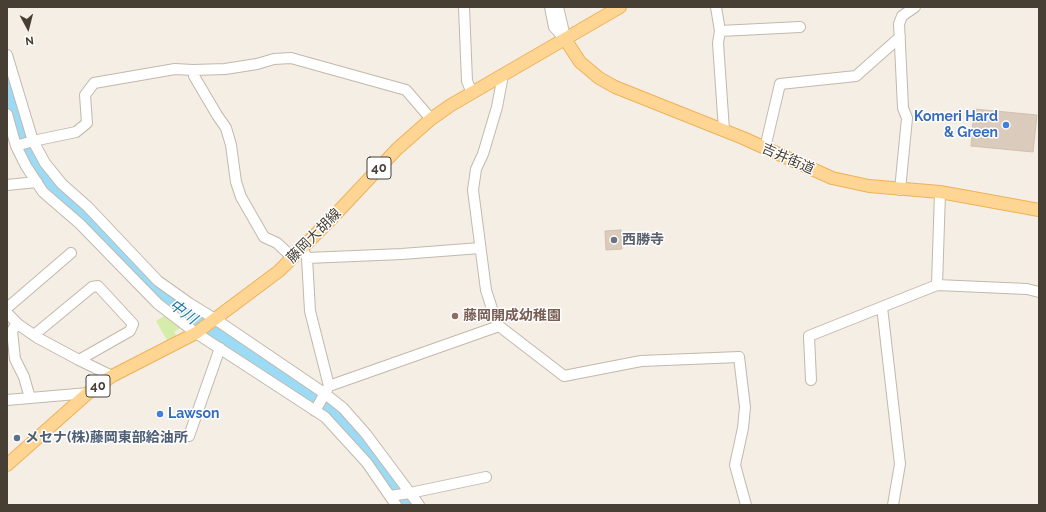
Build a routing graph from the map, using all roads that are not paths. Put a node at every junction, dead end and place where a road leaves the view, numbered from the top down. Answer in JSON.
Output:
{"nodes":[{"id":1,"x":464,"y":7,"type":"edge"},
{"id":2,"x":550,"y":7,"type":"edge"},
{"id":3,"x":558,"y":7,"type":"edge"},
{"id":4,"x":620,"y":7,"type":"edge"},
{"id":5,"x":716,"y":7,"type":"edge"},
{"id":6,"x":914,"y":7,"type":"edge"},
{"id":7,"x":800,"y":27,"type":"dead end"},
{"id":8,"x":720,"y":31,"type":"junction"},
{"id":9,"x":900,"y":37,"type":"junction"},
{"id":10,"x":565,"y":39,"type":"junction"},
{"id":11,"x":7,"y":55,"type":"edge"},
{"id":12,"x":193,"y":70,"type":"junction"},
{"id":13,"x":503,"y":75,"type":"junction"},
{"id":14,"x":472,"y":93,"type":"junction"},
{"id":15,"x":7,"y":114,"type":"edge"},
{"id":16,"x":431,"y":119,"type":"junction"},
{"id":17,"x":724,"y":130,"type":"junction"},
{"id":18,"x":33,"y":140,"type":"junction"},
{"id":19,"x":16,"y":146,"type":"junction"},
{"id":20,"x":765,"y":148,"type":"junction"},
{"id":21,"x":37,"y":182,"type":"junction"},
{"id":22,"x":7,"y":185,"type":"edge"},
{"id":23,"x":900,"y":190,"type":"junction"},
{"id":24,"x":940,"y":192,"type":"junction"},
{"id":25,"x":1039,"y":210,"type":"edge"},
{"id":26,"x":480,"y":248,"type":"junction"},
{"id":27,"x":71,"y":253,"type":"dead end"},
{"id":28,"x":305,"y":253,"type":"junction"},
{"id":29,"x":293,"y":258,"type":"junction"},
{"id":30,"x":937,"y":285,"type":"junction"},
{"id":31,"x":1039,"y":292,"type":"edge"},
{"id":32,"x":882,"y":307,"type":"junction"},
{"id":33,"x":7,"y":308,"type":"edge"},
{"id":34,"x":7,"y":313,"type":"edge"},
{"id":35,"x":17,"y":323,"type":"junction"},
{"id":36,"x":206,"y":326,"type":"junction"},
{"id":37,"x":499,"y":326,"type":"junction"},
{"id":38,"x":34,"y":335,"type":"junction"},
{"id":39,"x":220,"y":348,"type":"junction"},
{"id":40,"x":79,"y":360,"type":"junction"},
{"id":41,"x":112,"y":376,"type":"junction"},
{"id":42,"x":812,"y":380,"type":"dead end"},
{"id":43,"x":327,"y":390,"type":"junction"},
{"id":44,"x":88,"y":393,"type":"junction"},
{"id":45,"x":30,"y":398,"type":"junction"},
{"id":46,"x":7,"y":400,"type":"edge"},
{"id":47,"x":315,"y":411,"type":"junction"},
{"id":48,"x":188,"y":436,"type":"dead end"},
{"id":49,"x":7,"y":465,"type":"edge"},
{"id":50,"x":486,"y":477,"type":"dead end"},
{"id":51,"x":410,"y":493,"type":"junction"},
{"id":52,"x":390,"y":496,"type":"junction"},
{"id":53,"x":396,"y":505,"type":"edge"},
{"id":54,"x":419,"y":505,"type":"edge"},
{"id":55,"x":746,"y":505,"type":"edge"},
{"id":56,"x":893,"y":505,"type":"edge"}],
"edges":[{"from":1,"to":14,"type":"street"},
{"from":2,"to":10,"type":"street"},
{"from":3,"to":10,"type":"street"},
{"from":4,"to":10,"type":"main road","name":"藤岡大胡線","number":"40"},
{"from":5,"to":8,"type":"street"},
{"from":6,"to":9,"type":"street"},
{"from":7,"to":8,"type":"street"},
{"from":8,"to":17,"type":"street"},
{"from":9,"to":20,"type":"street"},
{"from":9,"to":23,"type":"street"},
{"from":10,"to":13,"type":"main road","name":"藤岡大胡線","number":"40"},
{"from":10,"to":17,"type":"main road","name":"吉井街道"},
{"from":11,"to":18,"type":"street"},
{"from":12,"to":16,"type":"street"},
{"from":12,"to":18,"type":"street"},
{"from":12,"to":29,"type":"street"},
{"from":13,"to":14,"type":"main road","name":"藤岡大胡線","number":"40"},
{"from":13,"to":26,"type":"street"},
{"from":14,"to":16,"type":"main road","name":"藤岡大胡線","number":"40"},
{"from":15,"to":19,"type":"street"},
{"from":16,"to":28,"type":"main road","name":"藤岡大胡線","number":"40"},
{"from":17,"to":20,"type":"main road","name":"吉井街道"},
{"from":18,"to":19,"type":"street"},
{"from":18,"to":36,"type":"street"},
{"from":19,"to":21,"type":"street"},
{"from":20,"to":23,"type":"main road","name":"吉井街道"},
{"from":21,"to":22,"type":"street"},
{"from":21,"to":36,"type":"street"},
{"from":23,"to":24,"type":"main road","name":"吉井街道"},
{"from":24,"to":25,"type":"main road","name":"吉井街道"},
{"from":24,"to":30,"type":"street"},
{"from":26,"to":28,"type":"street"},
{"from":26,"to":37,"type":"street"},
{"from":27,"to":33,"type":"street"},
{"from":28,"to":29,"type":"main road","name":"藤岡大胡線","number":"40"},
{"from":28,"to":43,"type":"street"},
{"from":29,"to":36,"type":"main road","name":"藤岡大胡線","number":"40"},
{"from":30,"to":31,"type":"street"},
{"from":30,"to":32,"type":"street"},
{"from":32,"to":42,"type":"street"},
{"from":32,"to":56,"type":"street"},
{"from":34,"to":35,"type":"street"},
{"from":35,"to":38,"type":"street"},
{"from":35,"to":45,"type":"street"},
{"from":36,"to":39,"type":"street"},
{"from":36,"to":41,"type":"main road","name":"藤岡大胡線","number":"40"},
{"from":36,"to":43,"type":"street"},
{"from":37,"to":43,"type":"street"},
{"from":37,"to":55,"type":"street"},
{"from":38,"to":40,"type":"street"},
{"from":38,"to":40,"type":"street"},
{"from":39,"to":47,"type":"street"},
{"from":39,"to":48,"type":"street"},
{"from":40,"to":41,"type":"street"},
{"from":41,"to":44,"type":"main road","name":"藤岡大胡線","number":"40"},
{"from":43,"to":47,"type":"street"},
{"from":43,"to":51,"type":"street"},
{"from":44,"to":45,"type":"street"},
{"from":44,"to":49,"type":"main road","name":"藤岡大胡線","number":"40"},
{"from":45,"to":46,"type":"street"},
{"from":47,"to":52,"type":"street"},
{"from":50,"to":51,"type":"street"},
{"from":51,"to":52,"type":"street"},
{"from":51,"to":54,"type":"street"},
{"from":52,"to":53,"type":"street"}]}
